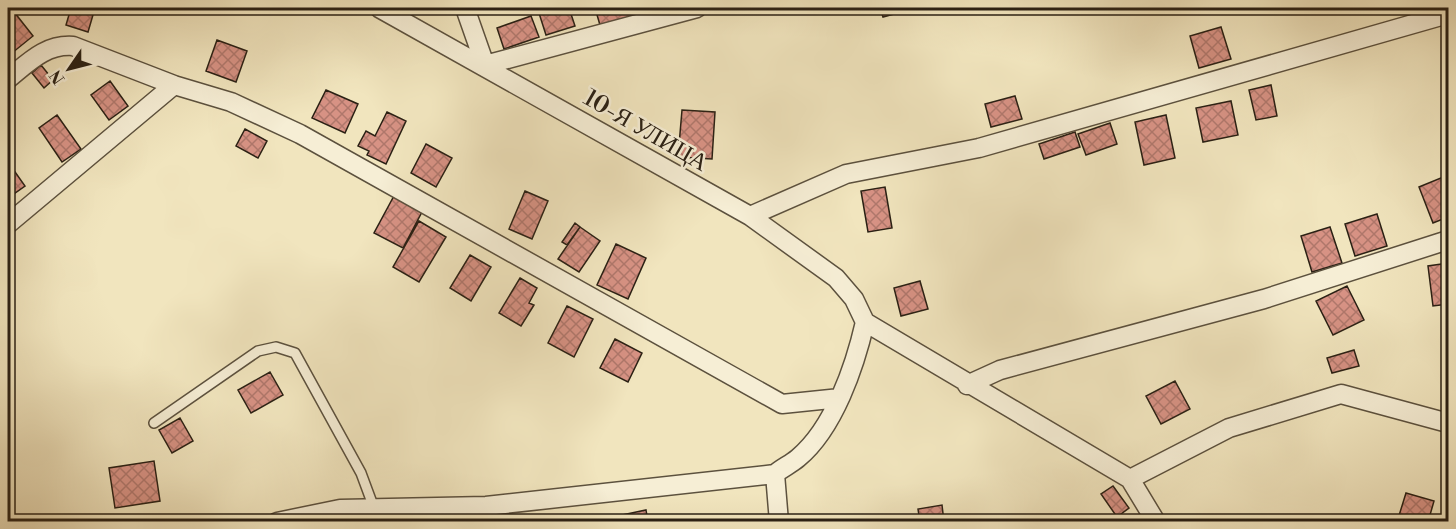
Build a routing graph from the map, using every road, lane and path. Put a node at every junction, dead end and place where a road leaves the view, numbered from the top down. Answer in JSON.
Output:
{"nodes":[{"id":1,"x":379,"y":8,"type":"edge"},
{"id":2,"x":465,"y":8,"type":"edge"},
{"id":3,"x":697,"y":8,"type":"edge"},
{"id":4,"x":1449,"y":14,"type":"edge"},
{"id":5,"x":485,"y":65,"type":"junction"},
{"id":6,"x":8,"y":79,"type":"edge"},
{"id":7,"x":174,"y":85,"type":"junction"},
{"id":8,"x":750,"y":216,"type":"junction"},
{"id":9,"x":8,"y":224,"type":"edge"},
{"id":10,"x":1449,"y":240,"type":"edge"},
{"id":11,"x":865,"y":322,"type":"junction"},
{"id":12,"x":967,"y":385,"type":"junction"},
{"id":13,"x":840,"y":398,"type":"junction"},
{"id":14,"x":154,"y":423,"type":"dead end"},
{"id":15,"x":1449,"y":423,"type":"edge"},
{"id":16,"x":775,"y":474,"type":"junction"},
{"id":17,"x":1130,"y":479,"type":"junction"},
{"id":18,"x":374,"y":508,"type":"junction"},
{"id":19,"x":277,"y":522,"type":"edge"},
{"id":20,"x":779,"y":522,"type":"edge"},
{"id":21,"x":1156,"y":522,"type":"edge"}],
"edges":[{"from":1,"to":5,"type":"street","name":"10-Я УЛИЦА"},
{"from":2,"to":5,"type":"street"},
{"from":3,"to":5,"type":"street"},
{"from":4,"to":8,"type":"street"},
{"from":5,"to":8,"type":"street","name":"10-Я УЛИЦА"},
{"from":6,"to":7,"type":"street"},
{"from":7,"to":9,"type":"street"},
{"from":7,"to":13,"type":"street"},
{"from":8,"to":11,"type":"street","name":"10-Я УЛИЦА"},
{"from":10,"to":12,"type":"street"},
{"from":11,"to":12,"type":"street"},
{"from":11,"to":13,"type":"street"},
{"from":12,"to":17,"type":"street"},
{"from":13,"to":16,"type":"street"},
{"from":14,"to":18,"type":"lane"},
{"from":15,"to":17,"type":"street"},
{"from":16,"to":18,"type":"street"},
{"from":16,"to":20,"type":"street"},
{"from":17,"to":21,"type":"street"},
{"from":18,"to":19,"type":"street"}]}
